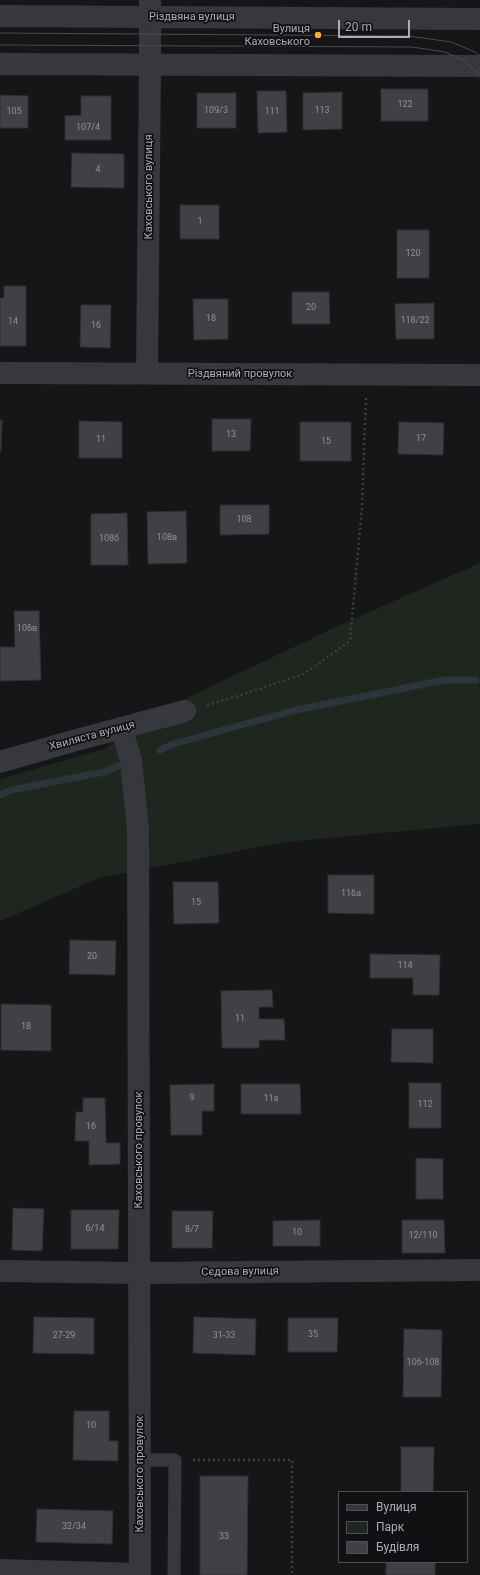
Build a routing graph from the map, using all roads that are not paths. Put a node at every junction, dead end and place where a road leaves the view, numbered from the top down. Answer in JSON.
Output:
{"nodes":[{"id":1,"x":150,"y":8,"type":"edge"},
{"id":2,"x":0,"y":16,"type":"edge"},
{"id":3,"x":480,"y":20,"type":"edge"},
{"id":4,"x":0,"y":64,"type":"edge"},
{"id":5,"x":150,"y":64,"type":"junction"},
{"id":6,"x":480,"y":66,"type":"edge"},
{"id":7,"x":0,"y":373,"type":"edge"},
{"id":8,"x":147,"y":373,"type":"junction"},
{"id":9,"x":480,"y":375,"type":"edge"},
{"id":10,"x":185,"y":711,"type":"road end"},
{"id":11,"x":121,"y":728,"type":"junction"},
{"id":12,"x":0,"y":762,"type":"edge"},
{"id":13,"x":480,"y":1270,"type":"edge"},
{"id":14,"x":0,"y":1271,"type":"edge"},
{"id":15,"x":139,"y":1273,"type":"junction"},
{"id":16,"x":140,"y":1460,"type":"junction"},
{"id":17,"x":0,"y":1570,"type":"edge"},
{"id":18,"x":140,"y":1575,"type":"edge"},
{"id":19,"x":174,"y":1575,"type":"edge"}],
"edges":[{"from":1,"to":2,"type":"street","name":"Різдвяна вулиця"},
{"from":1,"to":3,"type":"street","name":"Різдвяна вулиця"},
{"from":1,"to":5,"type":"street","name":"Каховського вулиця"},
{"from":4,"to":5,"type":"street"},
{"from":5,"to":6,"type":"street"},
{"from":5,"to":8,"type":"street","name":"Каховського вулиця"},
{"from":7,"to":8,"type":"street","name":"Різдвяний провулок"},
{"from":8,"to":9,"type":"street","name":"Різдвяний провулок"},
{"from":10,"to":11,"type":"street","name":"Хвиляста вулиця"},
{"from":11,"to":12,"type":"street","name":"Хвиляста вулиця"},
{"from":11,"to":15,"type":"street","name":"Каховського провулок"},
{"from":13,"to":15,"type":"street","name":"Сєдова вулиця"},
{"from":14,"to":15,"type":"street","name":"Сєдова вулиця"},
{"from":15,"to":16,"type":"street","name":"Каховського провулок"},
{"from":16,"to":18,"type":"street","name":"Каховського провулок"},
{"from":16,"to":19,"type":"lane"},
{"from":17,"to":18,"type":"street"}]}
